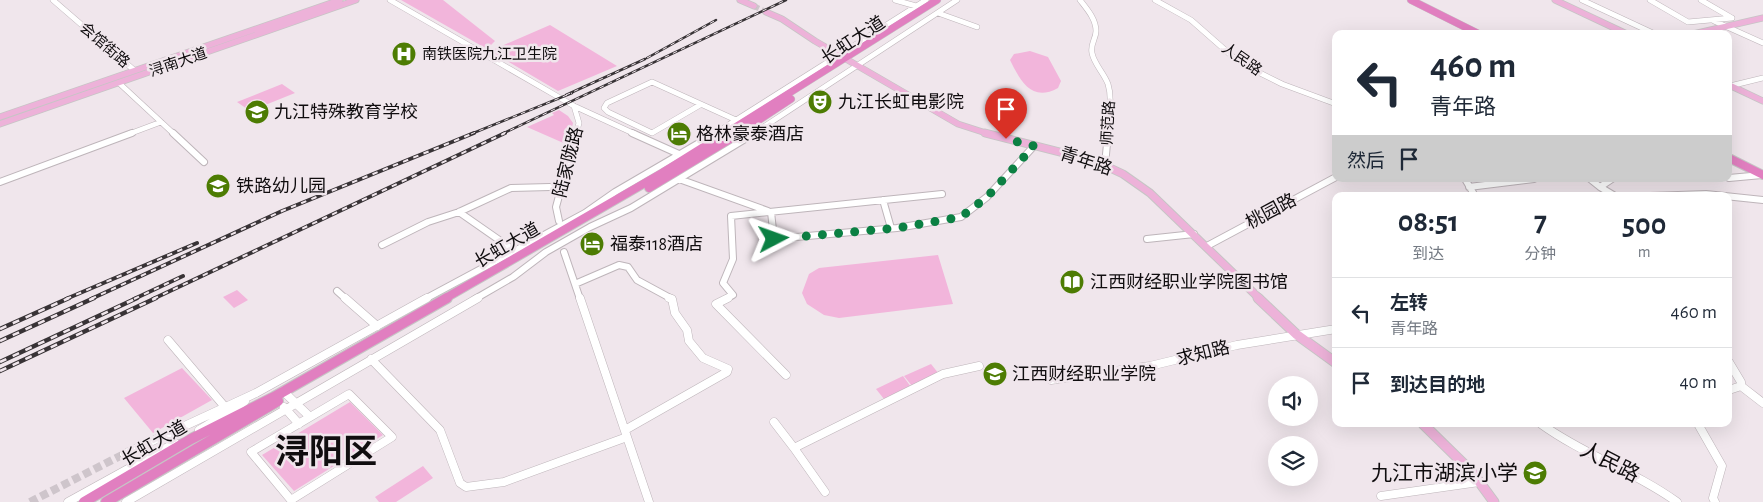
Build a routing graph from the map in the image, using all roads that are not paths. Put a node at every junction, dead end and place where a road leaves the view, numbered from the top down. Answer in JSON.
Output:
{"nodes":[{"id":1,"x":53,"y":0,"type":"edge"},
{"id":2,"x":340,"y":0,"type":"edge"},
{"id":3,"x":356,"y":0,"type":"edge"},
{"id":4,"x":390,"y":0,"type":"edge"},
{"id":5,"x":740,"y":0,"type":"edge"},
{"id":6,"x":895,"y":0,"type":"edge"},
{"id":7,"x":926,"y":0,"type":"edge"},
{"id":8,"x":937,"y":0,"type":"edge"},
{"id":9,"x":945,"y":0,"type":"edge"},
{"id":10,"x":957,"y":0,"type":"edge"},
{"id":11,"x":1080,"y":0,"type":"edge"},
{"id":12,"x":1156,"y":0,"type":"edge"},
{"id":13,"x":1412,"y":0,"type":"edge"},
{"id":14,"x":1554,"y":0,"type":"edge"},
{"id":15,"x":1582,"y":0,"type":"edge"},
{"id":16,"x":1650,"y":0,"type":"edge"},
{"id":17,"x":1701,"y":0,"type":"edge"},
{"id":18,"x":754,"y":6,"type":"tunnel mouth"},
{"id":19,"x":916,"y":6,"type":"junction"},
{"id":20,"x":766,"y":12,"type":"tunnel mouth"},
{"id":21,"x":938,"y":13,"type":"junction"},
{"id":22,"x":1763,"y":18,"type":"edge"},
{"id":23,"x":1711,"y":20,"type":"junction"},
{"id":24,"x":977,"y":26,"type":"dead end"},
{"id":25,"x":1727,"y":26,"type":"junction"},
{"id":26,"x":1471,"y":30,"type":"edge"},
{"id":27,"x":1613,"y":30,"type":"edge"},
{"id":28,"x":1618,"y":30,"type":"edge"},
{"id":29,"x":1646,"y":30,"type":"edge"},
{"id":30,"x":1710,"y":30,"type":"edge"},
{"id":31,"x":1763,"y":38,"type":"edge"},
{"id":32,"x":1756,"y":39,"type":"junction"},
{"id":33,"x":1763,"y":43,"type":"edge"},
{"id":34,"x":848,"y":60,"type":"junction"},
{"id":35,"x":134,"y":70,"type":"junction"},
{"id":36,"x":1763,"y":78,"type":"edge"},
{"id":37,"x":119,"y":83,"type":"junction"},
{"id":38,"x":1732,"y":84,"type":"edge"},
{"id":39,"x":1732,"y":85,"type":"edge"},
{"id":40,"x":1763,"y":100,"type":"edge"},
{"id":41,"x":1332,"y":102,"type":"edge"},
{"id":42,"x":700,"y":105,"type":"junction"},
{"id":43,"x":574,"y":106,"type":"junction"},
{"id":44,"x":0,"y":117,"type":"edge"},
{"id":45,"x":736,"y":120,"type":"junction"},
{"id":46,"x":162,"y":122,"type":"junction"},
{"id":47,"x":0,"y":124,"type":"edge"},
{"id":48,"x":1034,"y":146,"type":"junction"},
{"id":49,"x":681,"y":155,"type":"junction"},
{"id":50,"x":1732,"y":160,"type":"edge"},
{"id":51,"x":204,"y":162,"type":"dead end"},
{"id":52,"x":1105,"y":165,"type":"junction"},
{"id":53,"x":1762,"y":175,"type":"edge"},
{"id":54,"x":1732,"y":178,"type":"edge"},
{"id":55,"x":680,"y":179,"type":"junction"},
{"id":56,"x":1332,"y":180,"type":"edge"},
{"id":57,"x":0,"y":182,"type":"edge"},
{"id":58,"x":1466,"y":182,"type":"edge"},
{"id":59,"x":1510,"y":182,"type":"edge"},
{"id":60,"x":1594,"y":182,"type":"edge"},
{"id":61,"x":1608,"y":182,"type":"edge"},
{"id":62,"x":550,"y":187,"type":"dead end"},
{"id":63,"x":1469,"y":187,"type":"junction"},
{"id":64,"x":1600,"y":187,"type":"junction"},
{"id":65,"x":1472,"y":192,"type":"edge"},
{"id":66,"x":1608,"y":192,"type":"edge"},
{"id":67,"x":942,"y":194,"type":"dead end"},
{"id":68,"x":1732,"y":195,"type":"edge"},
{"id":69,"x":883,"y":200,"type":"junction"},
{"id":70,"x":1763,"y":200,"type":"edge"},
{"id":71,"x":459,"y":212,"type":"junction"},
{"id":72,"x":771,"y":212,"type":"junction"},
{"id":73,"x":559,"y":221,"type":"dead end"},
{"id":74,"x":891,"y":228,"type":"junction"},
{"id":75,"x":1194,"y":234,"type":"junction"},
{"id":76,"x":1147,"y":239,"type":"dead end"},
{"id":77,"x":382,"y":245,"type":"dead end"},
{"id":78,"x":1207,"y":246,"type":"junction"},
{"id":79,"x":515,"y":251,"type":"junction"},
{"id":80,"x":564,"y":252,"type":"dead end"},
{"id":81,"x":575,"y":284,"type":"junction"},
{"id":82,"x":337,"y":291,"type":"dead end"},
{"id":83,"x":376,"y":326,"type":"junction"},
{"id":84,"x":1332,"y":330,"type":"edge"},
{"id":85,"x":1296,"y":334,"type":"junction"},
{"id":86,"x":168,"y":340,"type":"dead end"},
{"id":87,"x":371,"y":359,"type":"junction"},
{"id":88,"x":1332,"y":360,"type":"edge"},
{"id":89,"x":979,"y":366,"type":"dead end"},
{"id":90,"x":1732,"y":367,"type":"edge"},
{"id":91,"x":786,"y":375,"type":"dead end"},
{"id":92,"x":1051,"y":380,"type":"dead end"},
{"id":93,"x":1741,"y":386,"type":"junction"},
{"id":94,"x":1732,"y":389,"type":"edge"},
{"id":95,"x":285,"y":393,"type":"junction"},
{"id":96,"x":276,"y":399,"type":"junction"},
{"id":97,"x":296,"y":403,"type":"junction"},
{"id":98,"x":1763,"y":403,"type":"edge"},
{"id":99,"x":286,"y":409,"type":"junction"},
{"id":100,"x":226,"y":411,"type":"junction"},
{"id":101,"x":310,"y":417,"type":"junction"},
{"id":102,"x":774,"y":422,"type":"dead end"},
{"id":103,"x":299,"y":424,"type":"junction"},
{"id":104,"x":1428,"y":427,"type":"edge"},
{"id":105,"x":1546,"y":427,"type":"edge"},
{"id":106,"x":1700,"y":427,"type":"edge"},
{"id":107,"x":626,"y":434,"type":"junction"},
{"id":108,"x":191,"y":439,"type":"junction"},
{"id":109,"x":794,"y":448,"type":"junction"},
{"id":110,"x":124,"y":454,"type":"tunnel mouth"},
{"id":111,"x":1480,"y":482,"type":"junction"},
{"id":112,"x":825,"y":492,"type":"dead end"},
{"id":113,"x":1381,"y":496,"type":"dead end"},
{"id":114,"x":287,"y":499,"type":"edge"},
{"id":115,"x":116,"y":500,"type":"edge"},
{"id":116,"x":68,"y":502,"type":"edge"},
{"id":117,"x":84,"y":502,"type":"edge"},
{"id":118,"x":106,"y":502,"type":"edge"},
{"id":119,"x":126,"y":502,"type":"edge"},
{"id":120,"x":649,"y":502,"type":"edge"},
{"id":121,"x":1494,"y":502,"type":"edge"},
{"id":122,"x":1678,"y":502,"type":"edge"},
{"id":123,"x":1715,"y":502,"type":"edge"}],
"edges":[{"from":1,"to":35,"type":"street","name":"会馆街路"},
{"from":2,"to":35,"type":"main road","name":"浔南大道"},
{"from":3,"to":37,"type":"main road","name":"浔南大道"},
{"from":4,"to":43,"type":"street","name":"陆家陇路"},
{"from":5,"to":18,"type":"main road"},
{"from":6,"to":19,"type":"street"},
{"from":7,"to":19,"type":"street"},
{"from":8,"to":34,"type":"highway","name":"长虹大道"},
{"from":9,"to":34,"type":"highway","name":"长虹大道"},
{"from":10,"to":21,"type":"street"},
{"from":11,"to":52,"type":"street","name":"师范路"},
{"from":12,"to":41,"type":"street","name":"人民路"},
{"from":13,"to":26,"type":"highway"},
{"from":14,"to":27,"type":"main road"},
{"from":14,"to":28,"type":"main road"},
{"from":15,"to":29,"type":"street"},
{"from":16,"to":23,"type":"street"},
{"from":17,"to":23,"type":"street"},
{"from":19,"to":34,"type":"street"},
{"from":20,"to":34,"type":"main road","name":"青年路"},
{"from":21,"to":24,"type":"street"},
{"from":21,"to":34,"type":"street"},
{"from":22,"to":25,"type":"main road"},
{"from":23,"to":25,"type":"street"},
{"from":25,"to":30,"type":"main road"},
{"from":25,"to":32,"type":"street"},
{"from":31,"to":32,"type":"street"},
{"from":32,"to":33,"type":"street"},
{"from":34,"to":45,"type":"street"},
{"from":34,"to":48,"type":"main road","name":"青年路"},
{"from":34,"to":55,"type":"street"},
{"from":34,"to":95,"type":"highway","name":"长虹大道"},
{"from":35,"to":44,"type":"main road","name":"浔南大道"},
{"from":36,"to":38,"type":"street"},
{"from":37,"to":46,"type":"street"},
{"from":37,"to":47,"type":"main road","name":"浔南大道"},
{"from":39,"to":40,"type":"main road"},
{"from":42,"to":42,"type":"street"},
{"from":42,"to":45,"type":"street"},
{"from":43,"to":49,"type":"street"},
{"from":43,"to":73,"type":"street","name":"陆家陇路"},
{"from":45,"to":49,"type":"street"},
{"from":46,"to":51,"type":"street"},
{"from":46,"to":57,"type":"street"},
{"from":48,"to":52,"type":"main road","name":"青年路"},
{"from":48,"to":74,"type":"street"},
{"from":49,"to":79,"type":"street"},
{"from":50,"to":53,"type":"highway"},
{"from":52,"to":75,"type":"main road","name":"青年路"},
{"from":53,"to":54,"type":"street"},
{"from":55,"to":72,"type":"street"},
{"from":55,"to":87,"type":"street"},
{"from":56,"to":78,"type":"street","name":"桃园路"},
{"from":58,"to":63,"type":"street"},
{"from":59,"to":63,"type":"street"},
{"from":60,"to":64,"type":"street"},
{"from":61,"to":64,"type":"street"},
{"from":62,"to":71,"type":"street"},
{"from":63,"to":65,"type":"street"},
{"from":64,"to":66,"type":"street"},
{"from":67,"to":69,"type":"street"},
{"from":68,"to":70,"type":"street"},
{"from":69,"to":72,"type":"street"},
{"from":69,"to":74,"type":"street"},
{"from":71,"to":77,"type":"street"},
{"from":71,"to":79,"type":"street"},
{"from":72,"to":74,"type":"street"},
{"from":72,"to":91,"type":"street"},
{"from":75,"to":76,"type":"street"},
{"from":75,"to":78,"type":"main road","name":"青年路"},
{"from":78,"to":85,"type":"main road","name":"青年路"},
{"from":79,"to":83,"type":"street"},
{"from":80,"to":81,"type":"street"},
{"from":81,"to":107,"type":"street"},
{"from":81,"to":107,"type":"street"},
{"from":82,"to":83,"type":"street"},
{"from":83,"to":100,"type":"street"},
{"from":84,"to":85,"type":"street","name":"求知路"},
{"from":85,"to":88,"type":"main road","name":"青年路"},
{"from":85,"to":92,"type":"street","name":"求知路"},
{"from":86,"to":100,"type":"street"},
{"from":87,"to":97,"type":"street"},
{"from":87,"to":107,"type":"street"},
{"from":89,"to":109,"type":"street"},
{"from":90,"to":93,"type":"street"},
{"from":93,"to":94,"type":"street"},
{"from":93,"to":98,"type":"street"},
{"from":95,"to":96,"type":"highway","name":"长虹大道"},
{"from":95,"to":97,"type":"street"},
{"from":96,"to":99,"type":"street"},
{"from":96,"to":108,"type":"highway","name":"长虹大道"},
{"from":96,"to":115,"type":"highway","name":"长虹大道"},
{"from":97,"to":99,"type":"street"},
{"from":97,"to":101,"type":"street"},
{"from":99,"to":103,"type":"street"},
{"from":99,"to":119,"type":"street"},
{"from":100,"to":108,"type":"street"},
{"from":100,"to":110,"type":"street"},
{"from":100,"to":116,"type":"street"},
{"from":101,"to":103,"type":"street"},
{"from":101,"to":114,"type":"street"},
{"from":102,"to":109,"type":"street"},
{"from":103,"to":114,"type":"street"},
{"from":104,"to":111,"type":"main road"},
{"from":105,"to":122,"type":"street","name":"人民路"},
{"from":106,"to":123,"type":"street"},
{"from":107,"to":120,"type":"street"},
{"from":108,"to":117,"type":"highway","name":"长虹大道"},
{"from":109,"to":112,"type":"street"},
{"from":111,"to":113,"type":"street"},
{"from":111,"to":121,"type":"main road"},
{"from":115,"to":118,"type":"highway","name":"长虹大道"}]}
